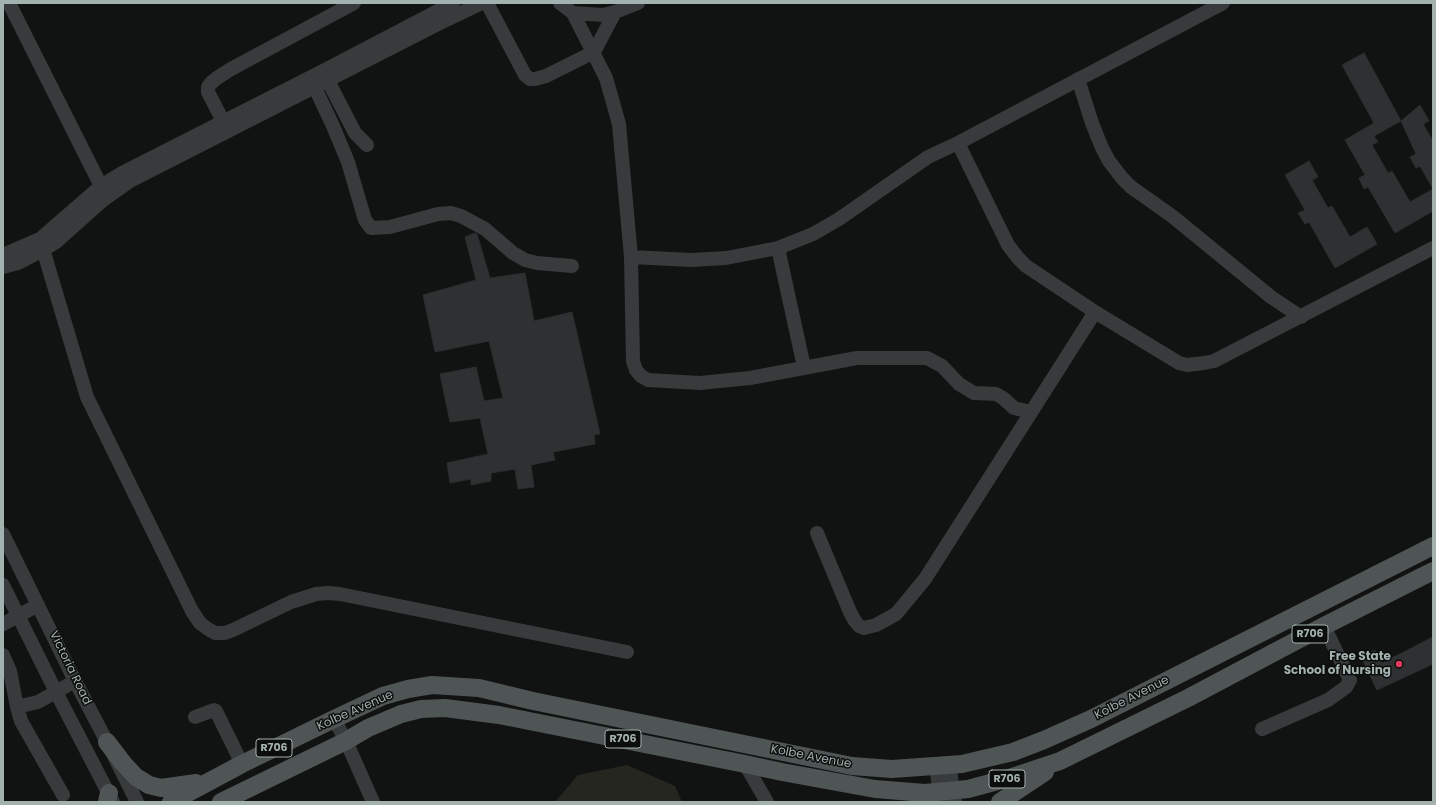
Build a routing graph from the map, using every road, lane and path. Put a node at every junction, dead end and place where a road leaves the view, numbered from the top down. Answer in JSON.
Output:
{"nodes":[{"id":1,"x":9,"y":3,"type":"edge"},
{"id":2,"x":354,"y":3,"type":"edge"},
{"id":3,"x":453,"y":3,"type":"edge"},
{"id":4,"x":482,"y":3,"type":"edge"},
{"id":5,"x":487,"y":3,"type":"edge"},
{"id":6,"x":560,"y":3,"type":"edge"},
{"id":7,"x":638,"y":3,"type":"edge"},
{"id":8,"x":1222,"y":3,"type":"edge"},
{"id":9,"x":435,"y":12,"type":"edge"},
{"id":10,"x":615,"y":12,"type":"junction"},
{"id":11,"x":573,"y":13,"type":"junction"},
{"id":12,"x":594,"y":52,"type":"junction"},
{"id":13,"x":319,"y":79,"type":"junction"},
{"id":14,"x":1078,"y":79,"type":"junction"},
{"id":15,"x":226,"y":126,"type":"junction"},
{"id":16,"x":958,"y":143,"type":"junction"},
{"id":17,"x":367,"y":146,"type":"dead end"},
{"id":18,"x":105,"y":191,"type":"junction"},
{"id":19,"x":42,"y":245,"type":"junction"},
{"id":20,"x":778,"y":248,"type":"junction"},
{"id":21,"x":1433,"y":248,"type":"edge"},
{"id":22,"x":3,"y":255,"type":"edge"},
{"id":23,"x":631,"y":258,"type":"junction"},
{"id":24,"x":572,"y":266,"type":"dead end"},
{"id":25,"x":3,"y":268,"type":"edge"},
{"id":26,"x":1096,"y":312,"type":"junction"},
{"id":27,"x":1300,"y":317,"type":"junction"},
{"id":28,"x":804,"y":367,"type":"junction"},
{"id":29,"x":1032,"y":412,"type":"junction"},
{"id":30,"x":817,"y":533,"type":"dead end"},
{"id":31,"x":3,"y":534,"type":"edge"},
{"id":32,"x":1433,"y":546,"type":"edge"},
{"id":33,"x":6,"y":549,"type":"edge"},
{"id":34,"x":1433,"y":571,"type":"edge"},
{"id":35,"x":3,"y":585,"type":"edge"},
{"id":36,"x":38,"y":605,"type":"junction"},
{"id":37,"x":1314,"y":606,"type":"junction"},
{"id":38,"x":18,"y":615,"type":"junction"},
{"id":39,"x":3,"y":624,"type":"edge"},
{"id":40,"x":1324,"y":626,"type":"junction"},
{"id":41,"x":627,"y":652,"type":"dead end"},
{"id":42,"x":3,"y":655,"type":"edge"},
{"id":43,"x":75,"y":681,"type":"junction"},
{"id":44,"x":56,"y":692,"type":"junction"},
{"id":45,"x":16,"y":707,"type":"junction"},
{"id":46,"x":195,"y":717,"type":"dead end"},
{"id":47,"x":334,"y":719,"type":"junction"},
{"id":48,"x":1262,"y":729,"type":"dead end"},
{"id":49,"x":346,"y":741,"type":"junction"},
{"id":50,"x":107,"y":742,"type":"junction"},
{"id":51,"x":1060,"y":761,"type":"junction"},
{"id":52,"x":242,"y":764,"type":"junction"},
{"id":53,"x":745,"y":764,"type":"junction"},
{"id":54,"x":943,"y":766,"type":"junction"},
{"id":55,"x":214,"y":780,"type":"junction"},
{"id":56,"x":875,"y":789,"type":"junction"},
{"id":57,"x":63,"y":795,"type":"dead end"},
{"id":58,"x":947,"y":797,"type":"edge"},
{"id":59,"x":110,"y":799,"type":"edge"},
{"id":60,"x":137,"y":802,"type":"edge"},
{"id":61,"x":172,"y":802,"type":"edge"},
{"id":62,"x":221,"y":802,"type":"edge"},
{"id":63,"x":374,"y":802,"type":"edge"},
{"id":64,"x":767,"y":802,"type":"edge"},
{"id":65,"x":902,"y":802,"type":"edge"},
{"id":66,"x":1000,"y":802,"type":"edge"}],
"edges":[{"from":1,"to":18,"type":"street"},
{"from":2,"to":15,"type":"street"},
{"from":3,"to":9,"type":"street"},
{"from":4,"to":9,"type":"street"},
{"from":5,"to":12,"type":"street"},
{"from":6,"to":11,"type":"street"},
{"from":7,"to":10,"type":"street"},
{"from":8,"to":14,"type":"street"},
{"from":9,"to":13,"type":"street"},
{"from":10,"to":11,"type":"street"},
{"from":10,"to":12,"type":"street"},
{"from":11,"to":12,"type":"street"},
{"from":12,"to":23,"type":"street"},
{"from":13,"to":15,"type":"street"},
{"from":13,"to":17,"type":"street"},
{"from":13,"to":24,"type":"street"},
{"from":14,"to":16,"type":"street"},
{"from":14,"to":27,"type":"street"},
{"from":15,"to":18,"type":"street"},
{"from":16,"to":20,"type":"street"},
{"from":16,"to":26,"type":"street"},
{"from":18,"to":19,"type":"street"},
{"from":19,"to":22,"type":"street"},
{"from":19,"to":25,"type":"street"},
{"from":19,"to":41,"type":"street"},
{"from":20,"to":23,"type":"street"},
{"from":20,"to":28,"type":"street"},
{"from":21,"to":27,"type":"street"},
{"from":23,"to":28,"type":"street"},
{"from":26,"to":27,"type":"street"},
{"from":26,"to":29,"type":"street"},
{"from":28,"to":29,"type":"street"},
{"from":29,"to":30,"type":"street"},
{"from":31,"to":33,"type":"street","name":"Victoria Road"},
{"from":32,"to":37,"type":"main road","name":"Kolbe Avenue","number":"R706"},
{"from":33,"to":36,"type":"street","name":"Victoria Road"},
{"from":34,"to":40,"type":"main road","name":"Kolbe Avenue","number":"R706"},
{"from":35,"to":38,"type":"street","name":"Victoria Road"},
{"from":36,"to":38,"type":"street"},
{"from":36,"to":43,"type":"street","name":"Victoria Road"},
{"from":37,"to":40,"type":"main road"},
{"from":37,"to":54,"type":"main road","name":"Kolbe Avenue","number":"R706"},
{"from":38,"to":39,"type":"street"},
{"from":38,"to":44,"type":"street","name":"Victoria Road"},
{"from":40,"to":48,"type":"street"},
{"from":40,"to":51,"type":"main road","name":"Kolbe Avenue","number":"R706"},
{"from":42,"to":45,"type":"street"},
{"from":43,"to":44,"type":"street"},
{"from":43,"to":50,"type":"street","name":"Victoria Road"},
{"from":44,"to":45,"type":"street"},
{"from":44,"to":59,"type":"street","name":"Victoria Road"},
{"from":45,"to":57,"type":"street"},
{"from":46,"to":52,"type":"street"},
{"from":47,"to":49,"type":"street"},
{"from":47,"to":52,"type":"main road","name":"Kolbe Avenue","number":"R706"},
{"from":47,"to":54,"type":"main road","name":"Kolbe Avenue","number":"R706"},
{"from":49,"to":53,"type":"main road","name":"Kolbe Avenue","number":"R706"},
{"from":49,"to":62,"type":"main road","name":"Kolbe Avenue","number":"R706"},
{"from":49,"to":63,"type":"street"},
{"from":50,"to":55,"type":"main road"},
{"from":50,"to":60,"type":"street","name":"Victoria Road"},
{"from":51,"to":58,"type":"main road","name":"Kolbe Avenue","number":"R706"},
{"from":51,"to":66,"type":"main road"},
{"from":52,"to":55,"type":"main road","name":"Kolbe Avenue","number":"R706"},
{"from":53,"to":56,"type":"main road","name":"Kolbe Avenue","number":"R706"},
{"from":53,"to":64,"type":"street"},
{"from":54,"to":58,"type":"street"},
{"from":55,"to":61,"type":"main road","name":"Kolbe Avenue","number":"R706"},
{"from":56,"to":58,"type":"main road","name":"Kolbe Avenue","number":"R706"},
{"from":56,"to":65,"type":"main road"}]}
